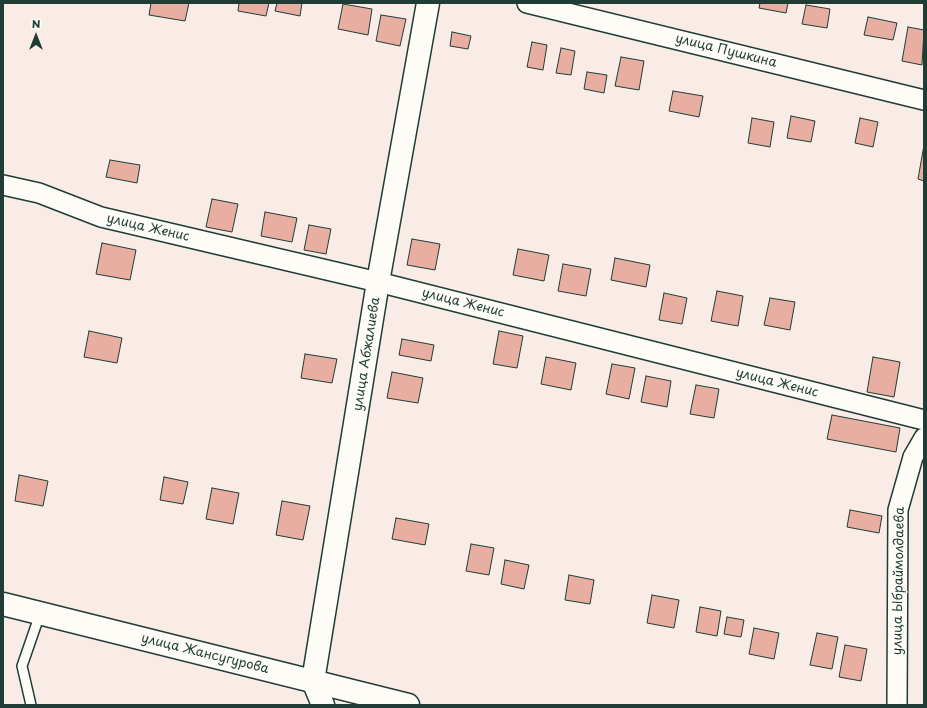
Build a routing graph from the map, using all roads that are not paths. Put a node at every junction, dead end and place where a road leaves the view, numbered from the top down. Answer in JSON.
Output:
{"nodes":[{"id":1,"x":428,"y":3,"type":"edge"},
{"id":2,"x":527,"y":3,"type":"edge"},
{"id":3,"x":924,"y":100,"type":"edge"},
{"id":4,"x":3,"y":185,"type":"edge"},
{"id":5,"x":378,"y":282,"type":"junction"},
{"id":6,"x":924,"y":420,"type":"edge"},
{"id":7,"x":924,"y":438,"type":"edge"},
{"id":8,"x":3,"y":604,"type":"edge"},
{"id":9,"x":40,"y":614,"type":"junction"},
{"id":10,"x":313,"y":681,"type":"junction"},
{"id":11,"x":31,"y":705,"type":"edge"},
{"id":12,"x":323,"y":705,"type":"edge"},
{"id":13,"x":408,"y":705,"type":"edge"},
{"id":14,"x":897,"y":705,"type":"edge"}],
"edges":[{"from":1,"to":5,"type":"street","name":"улица Абжалиева"},
{"from":2,"to":3,"type":"street","name":"улица Пушкина"},
{"from":4,"to":5,"type":"street","name":"улица Женис"},
{"from":5,"to":6,"type":"street","name":"улица Женис"},
{"from":5,"to":10,"type":"street","name":"улица Абжалиева"},
{"from":7,"to":14,"type":"street","name":"улица Ыбраймолдаева"},
{"from":8,"to":9,"type":"street","name":"улица Жансугурова"},
{"from":9,"to":10,"type":"street","name":"улица Жансугурова"},
{"from":9,"to":11,"type":"lane"},
{"from":10,"to":12,"type":"street"},
{"from":10,"to":13,"type":"street","name":"улица Жансугурова"}]}
